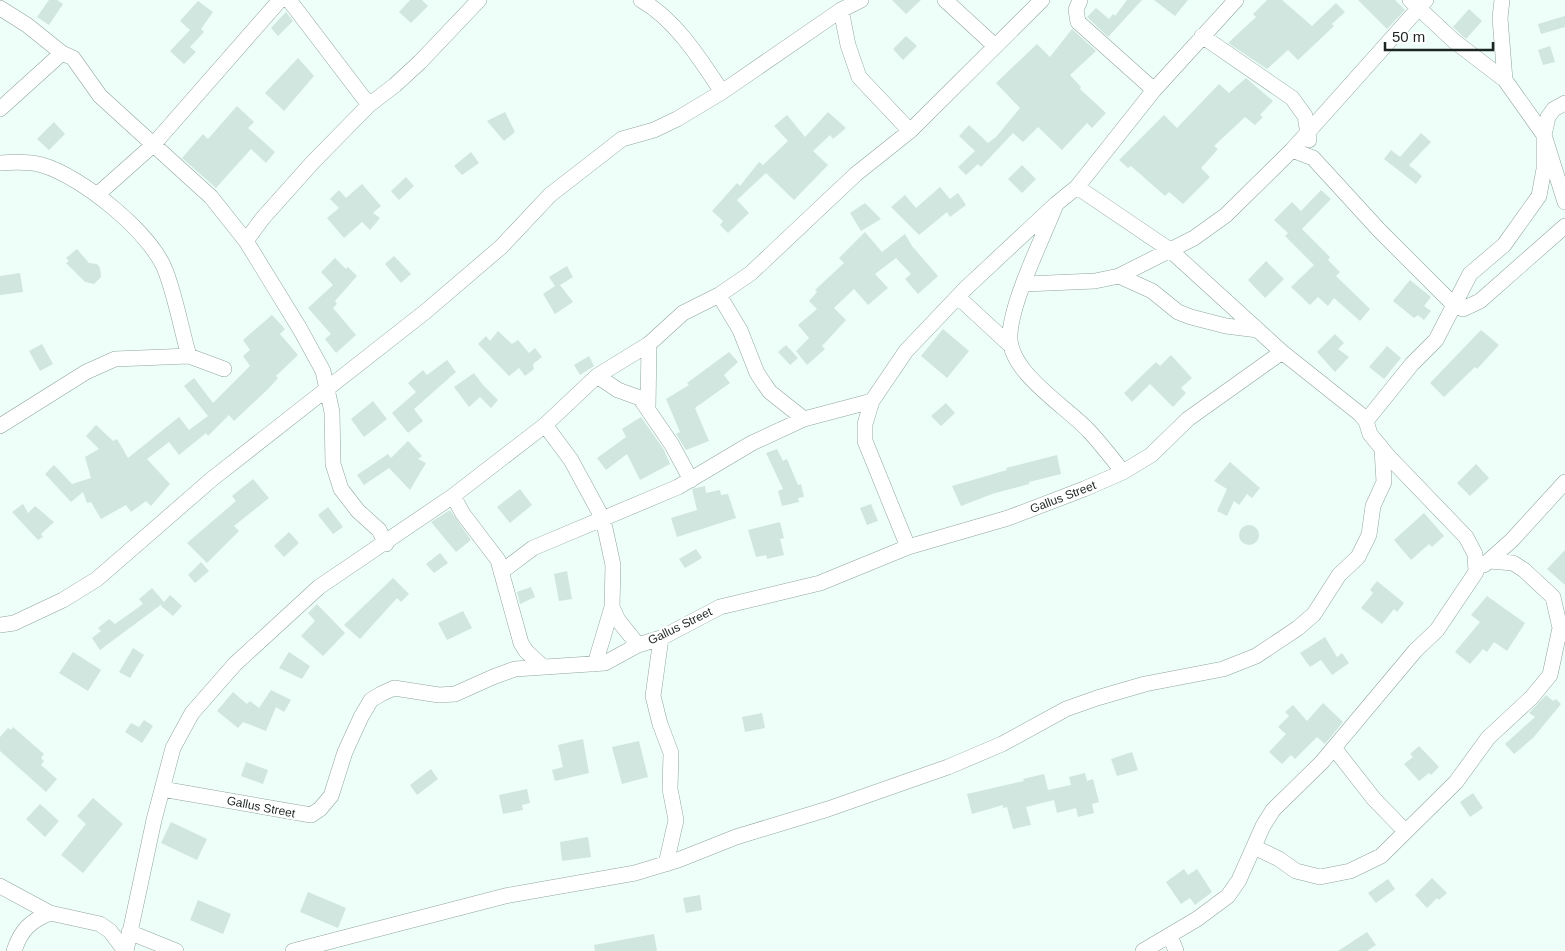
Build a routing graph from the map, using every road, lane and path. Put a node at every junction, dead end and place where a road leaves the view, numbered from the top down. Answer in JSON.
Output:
{"nodes":[{"id":1,"x":280,"y":0,"type":"edge"},
{"id":2,"x":289,"y":0,"type":"edge"},
{"id":3,"x":479,"y":0,"type":"edge"},
{"id":4,"x":641,"y":0,"type":"edge"},
{"id":5,"x":861,"y":0,"type":"edge"},
{"id":6,"x":945,"y":0,"type":"edge"},
{"id":7,"x":1042,"y":0,"type":"edge"},
{"id":8,"x":1080,"y":0,"type":"edge"},
{"id":9,"x":1236,"y":0,"type":"edge"},
{"id":10,"x":1502,"y":0,"type":"edge"},
{"id":11,"x":1419,"y":3,"type":"edge"},
{"id":12,"x":0,"y":8,"type":"edge"},
{"id":13,"x":842,"y":10,"type":"junction"},
{"id":14,"x":1202,"y":36,"type":"junction"},
{"id":15,"x":995,"y":46,"type":"junction"},
{"id":16,"x":62,"y":53,"type":"junction"},
{"id":17,"x":1505,"y":80,"type":"junction"},
{"id":18,"x":1154,"y":90,"type":"junction"},
{"id":19,"x":722,"y":92,"type":"junction"},
{"id":20,"x":1565,"y":103,"type":"edge"},
{"id":21,"x":369,"y":105,"type":"junction"},
{"id":22,"x":0,"y":110,"type":"edge"},
{"id":23,"x":910,"y":131,"type":"junction"},
{"id":24,"x":1308,"y":133,"type":"junction"},
{"id":25,"x":1544,"y":134,"type":"junction"},
{"id":26,"x":153,"y":145,"type":"junction"},
{"id":27,"x":1292,"y":150,"type":"junction"},
{"id":28,"x":1313,"y":158,"type":"junction"},
{"id":29,"x":0,"y":163,"type":"edge"},
{"id":30,"x":1078,"y":187,"type":"junction"},
{"id":31,"x":98,"y":194,"type":"junction"},
{"id":32,"x":1565,"y":202,"type":"edge"},
{"id":33,"x":1056,"y":204,"type":"junction"},
{"id":34,"x":1565,"y":226,"type":"edge"},
{"id":35,"x":246,"y":241,"type":"junction"},
{"id":36,"x":1170,"y":250,"type":"junction"},
{"id":37,"x":1119,"y":276,"type":"junction"},
{"id":38,"x":1025,"y":284,"type":"junction"},
{"id":39,"x":719,"y":295,"type":"junction"},
{"id":40,"x":958,"y":297,"type":"junction"},
{"id":41,"x":1455,"y":306,"type":"junction"},
{"id":42,"x":1258,"y":330,"type":"junction"},
{"id":43,"x":649,"y":344,"type":"junction"},
{"id":44,"x":1011,"y":346,"type":"junction"},
{"id":45,"x":1282,"y":352,"type":"junction"},
{"id":46,"x":190,"y":356,"type":"junction"},
{"id":47,"x":224,"y":369,"type":"dead end"},
{"id":48,"x":597,"y":376,"type":"junction"},
{"id":49,"x":329,"y":389,"type":"junction"},
{"id":50,"x":872,"y":400,"type":"junction"},
{"id":51,"x":648,"y":408,"type":"junction"},
{"id":52,"x":804,"y":419,"type":"junction"},
{"id":53,"x":1366,"y":421,"type":"junction"},
{"id":54,"x":545,"y":424,"type":"junction"},
{"id":55,"x":0,"y":426,"type":"edge"},
{"id":56,"x":1382,"y":449,"type":"junction"},
{"id":57,"x":1124,"y":472,"type":"junction"},
{"id":58,"x":691,"y":480,"type":"junction"},
{"id":59,"x":1565,"y":482,"type":"edge"},
{"id":60,"x":453,"y":496,"type":"junction"},
{"id":61,"x":603,"y":519,"type":"junction"},
{"id":62,"x":386,"y":544,"type":"junction"},
{"id":63,"x":908,"y":547,"type":"junction"},
{"id":64,"x":1488,"y":561,"type":"junction"},
{"id":65,"x":501,"y":572,"type":"junction"},
{"id":66,"x":1476,"y":572,"type":"junction"},
{"id":67,"x":612,"y":607,"type":"junction"},
{"id":68,"x":1561,"y":608,"type":"edge"},
{"id":69,"x":0,"y":625,"type":"edge"},
{"id":70,"x":661,"y":638,"type":"junction"},
{"id":71,"x":638,"y":646,"type":"junction"},
{"id":72,"x":596,"y":664,"type":"junction"},
{"id":73,"x":542,"y":666,"type":"junction"},
{"id":74,"x":1334,"y":748,"type":"junction"},
{"id":75,"x":162,"y":789,"type":"junction"},
{"id":76,"x":1405,"y":831,"type":"junction"},
{"id":77,"x":1254,"y":847,"type":"junction"},
{"id":78,"x":666,"y":864,"type":"junction"},
{"id":79,"x":0,"y":886,"type":"edge"},
{"id":80,"x":50,"y":914,"type":"junction"},
{"id":81,"x":129,"y":932,"type":"junction"},
{"id":82,"x":1170,"y":936,"type":"junction"},
{"id":83,"x":14,"y":951,"type":"edge"},
{"id":84,"x":126,"y":951,"type":"edge"},
{"id":85,"x":176,"y":951,"type":"edge"},
{"id":86,"x":293,"y":951,"type":"edge"},
{"id":87,"x":1143,"y":951,"type":"edge"},
{"id":88,"x":1176,"y":951,"type":"edge"}],
"edges":[{"from":1,"to":26,"type":"street"},
{"from":2,"to":21,"type":"street"},
{"from":3,"to":21,"type":"street"},
{"from":4,"to":19,"type":"street"},
{"from":5,"to":13,"type":"street"},
{"from":6,"to":15,"type":"street"},
{"from":7,"to":15,"type":"street"},
{"from":8,"to":18,"type":"street"},
{"from":9,"to":14,"type":"street"},
{"from":10,"to":17,"type":"street"},
{"from":11,"to":17,"type":"street"},
{"from":11,"to":24,"type":"street"},
{"from":12,"to":16,"type":"street"},
{"from":13,"to":19,"type":"street"},
{"from":13,"to":23,"type":"street"},
{"from":14,"to":18,"type":"street"},
{"from":14,"to":24,"type":"street"},
{"from":15,"to":23,"type":"street"},
{"from":16,"to":22,"type":"street"},
{"from":16,"to":26,"type":"street"},
{"from":17,"to":25,"type":"street"},
{"from":18,"to":30,"type":"street"},
{"from":19,"to":49,"type":"street"},
{"from":20,"to":25,"type":"street"},
{"from":21,"to":35,"type":"street"},
{"from":23,"to":39,"type":"street"},
{"from":24,"to":27,"type":"street"},
{"from":24,"to":28,"type":"street"},
{"from":25,"to":32,"type":"street"},
{"from":25,"to":41,"type":"street"},
{"from":26,"to":31,"type":"street"},
{"from":26,"to":35,"type":"street"},
{"from":27,"to":28,"type":"street"},
{"from":27,"to":36,"type":"street"},
{"from":28,"to":41,"type":"street"},
{"from":29,"to":31,"type":"street"},
{"from":30,"to":33,"type":"street"},
{"from":30,"to":36,"type":"street"},
{"from":31,"to":46,"type":"street"},
{"from":33,"to":38,"type":"street"},
{"from":33,"to":40,"type":"street"},
{"from":34,"to":41,"type":"street"},
{"from":35,"to":49,"type":"street"},
{"from":36,"to":37,"type":"street"},
{"from":36,"to":42,"type":"street"},
{"from":37,"to":38,"type":"street"},
{"from":37,"to":42,"type":"street"},
{"from":38,"to":44,"type":"street"},
{"from":39,"to":43,"type":"street"},
{"from":39,"to":52,"type":"street"},
{"from":40,"to":44,"type":"street"},
{"from":40,"to":50,"type":"street"},
{"from":41,"to":53,"type":"street"},
{"from":42,"to":45,"type":"street"},
{"from":43,"to":48,"type":"street"},
{"from":43,"to":51,"type":"street"},
{"from":44,"to":57,"type":"street"},
{"from":45,"to":53,"type":"street"},
{"from":45,"to":57,"type":"street","name":"Gallus Street"},
{"from":46,"to":47,"type":"street"},
{"from":46,"to":55,"type":"street"},
{"from":48,"to":51,"type":"street"},
{"from":48,"to":54,"type":"street"},
{"from":49,"to":62,"type":"street"},
{"from":49,"to":69,"type":"street"},
{"from":50,"to":52,"type":"street"},
{"from":50,"to":63,"type":"street"},
{"from":51,"to":58,"type":"street"},
{"from":52,"to":58,"type":"street"},
{"from":53,"to":56,"type":"street"},
{"from":54,"to":60,"type":"street"},
{"from":54,"to":61,"type":"street"},
{"from":56,"to":66,"type":"street"},
{"from":56,"to":78,"type":"street"},
{"from":57,"to":63,"type":"street","name":"Gallus Street"},
{"from":58,"to":61,"type":"street"},
{"from":59,"to":64,"type":"street"},
{"from":60,"to":62,"type":"street"},
{"from":60,"to":65,"type":"street"},
{"from":61,"to":65,"type":"street"},
{"from":61,"to":67,"type":"street"},
{"from":62,"to":75,"type":"street"},
{"from":63,"to":70,"type":"street","name":"Gallus Street"},
{"from":64,"to":66,"type":"street"},
{"from":64,"to":68,"type":"street"},
{"from":65,"to":73,"type":"street"},
{"from":66,"to":74,"type":"street"},
{"from":67,"to":71,"type":"street"},
{"from":67,"to":72,"type":"street"},
{"from":68,"to":76,"type":"street"},
{"from":70,"to":71,"type":"street","name":"Gallus Street"},
{"from":70,"to":78,"type":"street"},
{"from":71,"to":72,"type":"street","name":"Gallus Street"},
{"from":72,"to":73,"type":"street","name":"Gallus Street"},
{"from":73,"to":75,"type":"street","name":"Gallus Street"},
{"from":74,"to":76,"type":"street"},
{"from":74,"to":77,"type":"street"},
{"from":75,"to":81,"type":"street"},
{"from":76,"to":77,"type":"street"},
{"from":77,"to":82,"type":"street"},
{"from":78,"to":86,"type":"street"},
{"from":79,"to":80,"type":"street"},
{"from":80,"to":83,"type":"street"},
{"from":80,"to":84,"type":"street"},
{"from":81,"to":84,"type":"street"},
{"from":81,"to":85,"type":"street"},
{"from":82,"to":87,"type":"street"},
{"from":82,"to":88,"type":"street"}]}
